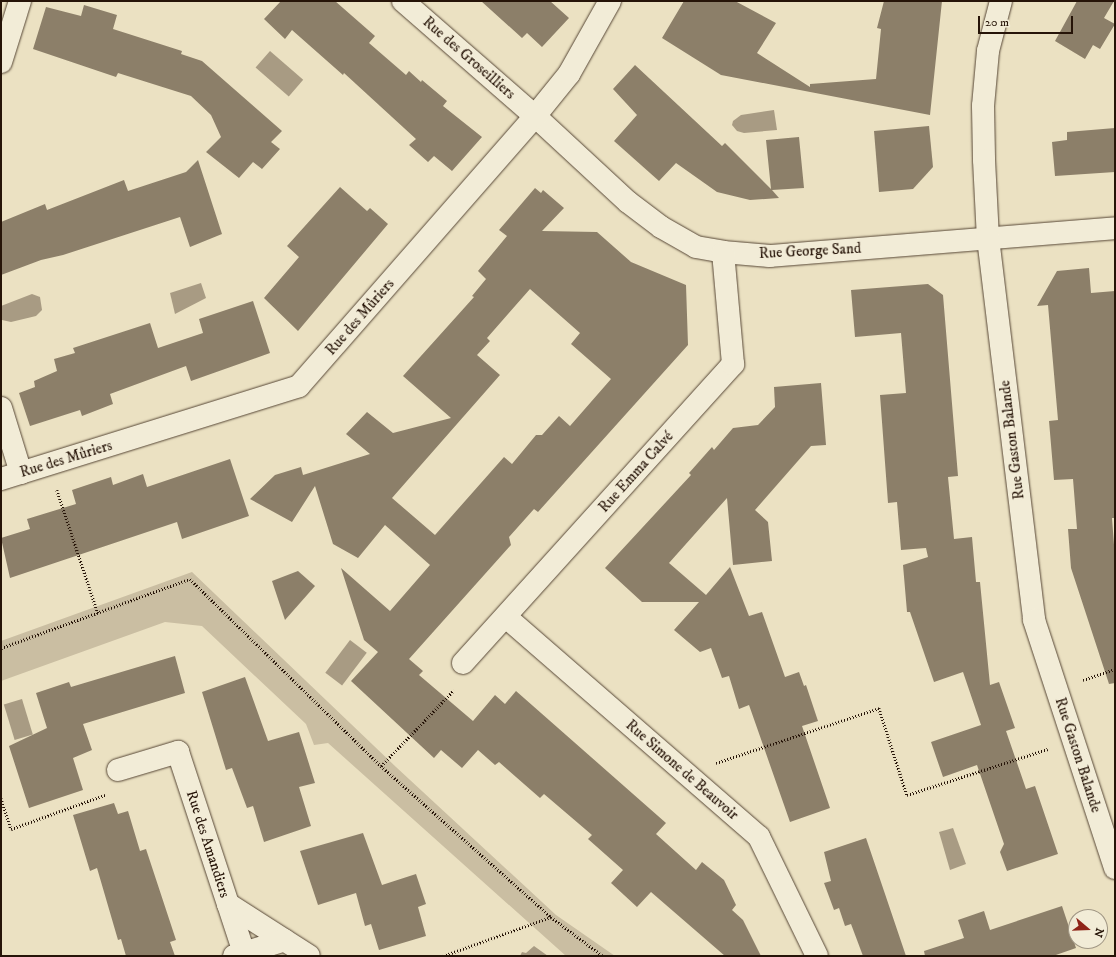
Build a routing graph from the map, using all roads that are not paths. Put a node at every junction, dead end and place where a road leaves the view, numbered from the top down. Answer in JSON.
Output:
{"nodes":[{"id":1,"x":20,"y":1,"type":"edge"},
{"id":2,"x":403,"y":1,"type":"edge"},
{"id":3,"x":610,"y":1,"type":"edge"},
{"id":4,"x":1002,"y":1,"type":"edge"},
{"id":5,"x":1,"y":62,"type":"edge"},
{"id":6,"x":535,"y":116,"type":"junction"},
{"id":7,"x":1115,"y":228,"type":"edge"},
{"id":8,"x":988,"y":238,"type":"junction"},
{"id":9,"x":724,"y":252,"type":"junction"},
{"id":10,"x":1,"y":408,"type":"edge"},
{"id":11,"x":11,"y":476,"type":"edge"},
{"id":12,"x":506,"y":617,"type":"junction"},
{"id":13,"x":463,"y":663,"type":"road end"},
{"id":14,"x":118,"y":770,"type":"road end"},
{"id":15,"x":1115,"y":868,"type":"edge"},
{"id":16,"x":228,"y":904,"type":"junction"},
{"id":17,"x":285,"y":940,"type":"junction"},
{"id":18,"x":239,"y":954,"type":"edge"},
{"id":19,"x":309,"y":956,"type":"edge"},
{"id":20,"x":817,"y":956,"type":"edge"}],
"edges":[{"from":1,"to":5,"type":"street"},
{"from":2,"to":6,"type":"street","name":"Rue des Groseilliers"},
{"from":3,"to":6,"type":"street","name":"Rue des Mûriers"},
{"from":4,"to":8,"type":"street","name":"Rue Gaston Balande"},
{"from":6,"to":9,"type":"street","name":"Rue George Sand"},
{"from":6,"to":11,"type":"street","name":"Rue des Mûriers"},
{"from":7,"to":8,"type":"street","name":"Rue George Sand"},
{"from":8,"to":9,"type":"street","name":"Rue George Sand"},
{"from":8,"to":15,"type":"street","name":"Rue Gaston Balande"},
{"from":9,"to":12,"type":"street","name":"Rue Emma Calvé"},
{"from":10,"to":11,"type":"street"},
{"from":12,"to":13,"type":"street","name":"Rue Emma Calvé"},
{"from":12,"to":20,"type":"street","name":"Rue Simone de Beauvoir"},
{"from":14,"to":16,"type":"street","name":"Rue des Amandiers"},
{"from":16,"to":17,"type":"street","name":"Rue des Amandiers"},
{"from":16,"to":18,"type":"street"},
{"from":17,"to":18,"type":"street"},
{"from":17,"to":19,"type":"street","name":"Rue des Amandiers"}]}
